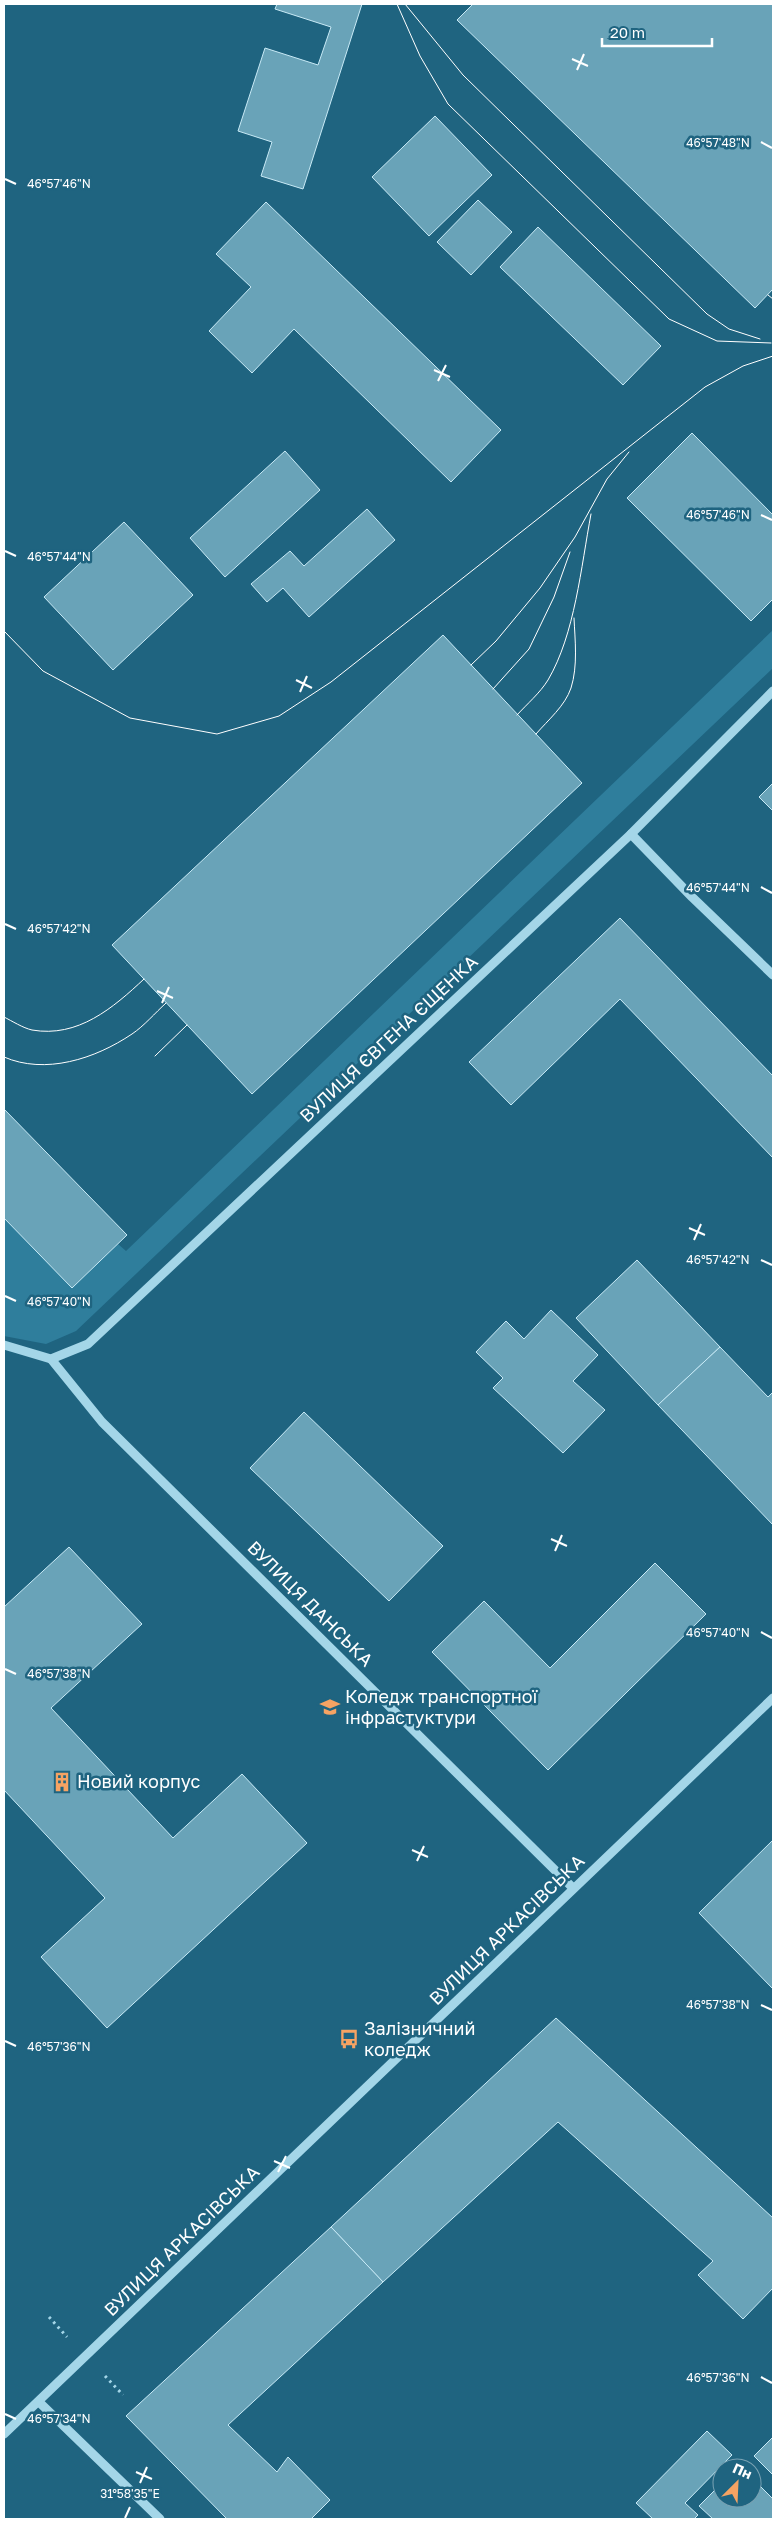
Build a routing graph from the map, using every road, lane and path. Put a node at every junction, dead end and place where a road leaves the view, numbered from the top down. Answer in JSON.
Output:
{"nodes":[{"id":1,"x":773,"y":691,"type":"edge"},
{"id":2,"x":631,"y":834,"type":"junction"},
{"id":3,"x":773,"y":975,"type":"edge"},
{"id":4,"x":4,"y":1345,"type":"edge"},
{"id":5,"x":51,"y":1359,"type":"junction"},
{"id":6,"x":773,"y":1698,"type":"edge"},
{"id":7,"x":573,"y":1888,"type":"junction"},
{"id":8,"x":49,"y":2317,"type":"dead end"},
{"id":9,"x":68,"y":2337,"type":"dead end"},
{"id":10,"x":105,"y":2376,"type":"dead end"},
{"id":11,"x":123,"y":2395,"type":"dead end"},
{"id":12,"x":39,"y":2402,"type":"junction"},
{"id":13,"x":4,"y":2434,"type":"edge"},
{"id":14,"x":160,"y":2519,"type":"edge"}],
"edges":[{"from":1,"to":2,"type":"street","name":"ВУЛИЦЯ ЄВГЕНА ЄЩЕНКА"},
{"from":2,"to":3,"type":"street"},
{"from":2,"to":5,"type":"street","name":"ВУЛИЦЯ ЄВГЕНА ЄЩЕНКА"},
{"from":4,"to":5,"type":"street"},
{"from":5,"to":7,"type":"street","name":"ВУЛИЦЯ ДАНСЬКА"},
{"from":6,"to":7,"type":"street","name":"ВУЛИЦЯ АРКАСІВСЬКА"},
{"from":7,"to":12,"type":"street","name":"ВУЛИЦЯ АРКАСІВСЬКА"},
{"from":8,"to":9,"type":"path"},
{"from":10,"to":11,"type":"path"},
{"from":12,"to":13,"type":"street","name":"ВУЛИЦЯ АРКАСІВСЬКА"},
{"from":12,"to":14,"type":"street"}]}
